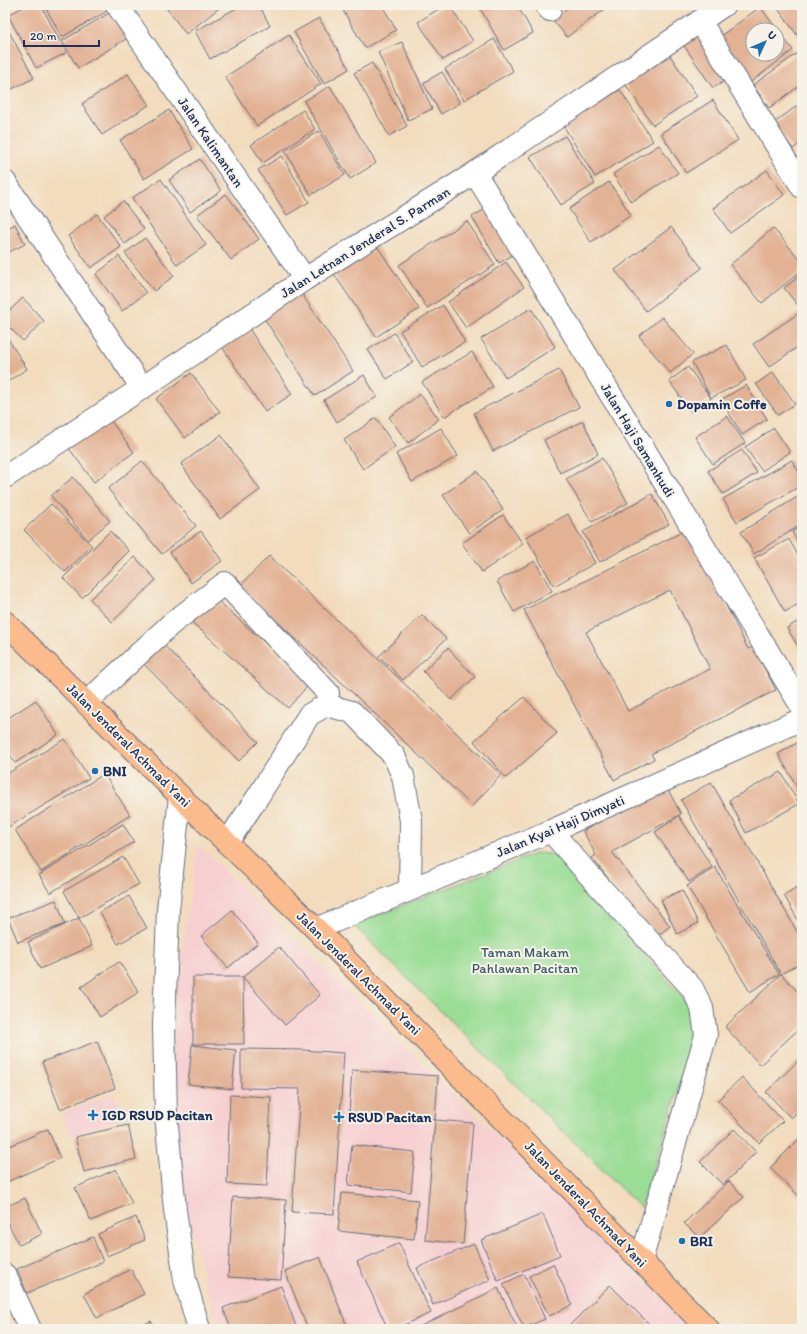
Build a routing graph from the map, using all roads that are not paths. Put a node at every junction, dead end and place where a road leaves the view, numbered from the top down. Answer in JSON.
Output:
{"nodes":[{"id":1,"x":117,"y":5,"type":"edge"},
{"id":2,"x":724,"y":5,"type":"edge"},
{"id":3,"x":700,"y":21,"type":"junction"},
{"id":4,"x":475,"y":172,"type":"junction"},
{"id":5,"x":5,"y":182,"type":"edge"},
{"id":6,"x":802,"y":187,"type":"edge"},
{"id":7,"x":305,"y":279,"type":"junction"},
{"id":8,"x":142,"y":388,"type":"junction"},
{"id":9,"x":5,"y":477,"type":"edge"},
{"id":10,"x":5,"y":622,"type":"edge"},
{"id":11,"x":328,"y":694,"type":"dead end"},
{"id":12,"x":86,"y":703,"type":"junction"},
{"id":13,"x":802,"y":707,"type":"edge"},
{"id":14,"x":802,"y":719,"type":"edge"},
{"id":15,"x":180,"y":796,"type":"junction"},
{"id":16,"x":551,"y":831,"type":"junction"},
{"id":17,"x":227,"y":843,"type":"junction"},
{"id":18,"x":410,"y":889,"type":"junction"},
{"id":19,"x":316,"y":929,"type":"junction"},
{"id":20,"x":641,"y":1261,"type":"junction"},
{"id":21,"x":5,"y":1275,"type":"edge"},
{"id":22,"x":30,"y":1329,"type":"edge"},
{"id":23,"x":199,"y":1329,"type":"edge"},
{"id":24,"x":708,"y":1329,"type":"edge"}],
"edges":[{"from":1,"to":7,"type":"street","name":"Jalan Kalimantan"},
{"from":2,"to":3,"type":"street","name":"Jalan Letnan Jenderal S. Parman"},
{"from":3,"to":4,"type":"street","name":"Jalan Letnan Jenderal S. Parman"},
{"from":3,"to":6,"type":"street"},
{"from":4,"to":7,"type":"street","name":"Jalan Letnan Jenderal S. Parman"},
{"from":4,"to":13,"type":"street","name":"Jalan Haji Samanhudi"},
{"from":5,"to":8,"type":"street"},
{"from":7,"to":8,"type":"street","name":"Jalan Letnan Jenderal S. Parman"},
{"from":8,"to":9,"type":"street","name":"Jalan Letnan Jenderal S. Parman"},
{"from":10,"to":12,"type":"main road","name":"Jalan Jenderal Achmad Yani"},
{"from":11,"to":12,"type":"street"},
{"from":12,"to":15,"type":"main road","name":"Jalan Jenderal Achmad Yani"},
{"from":14,"to":16,"type":"street","name":"Jalan Kyai Haji Dimyati"},
{"from":15,"to":17,"type":"main road","name":"Jalan Jenderal Achmad Yani"},
{"from":15,"to":23,"type":"street"},
{"from":16,"to":18,"type":"street","name":"Jalan Kyai Haji Dimyati"},
{"from":16,"to":20,"type":"street"},
{"from":17,"to":18,"type":"street"},
{"from":17,"to":19,"type":"main road","name":"Jalan Jenderal Achmad Yani"},
{"from":18,"to":19,"type":"street","name":"Jalan Kyai Haji Dimyati"},
{"from":19,"to":20,"type":"main road","name":"Jalan Jenderal Achmad Yani"},
{"from":20,"to":24,"type":"main road","name":"Jalan Jenderal Achmad Yani"},
{"from":21,"to":22,"type":"street"}]}
